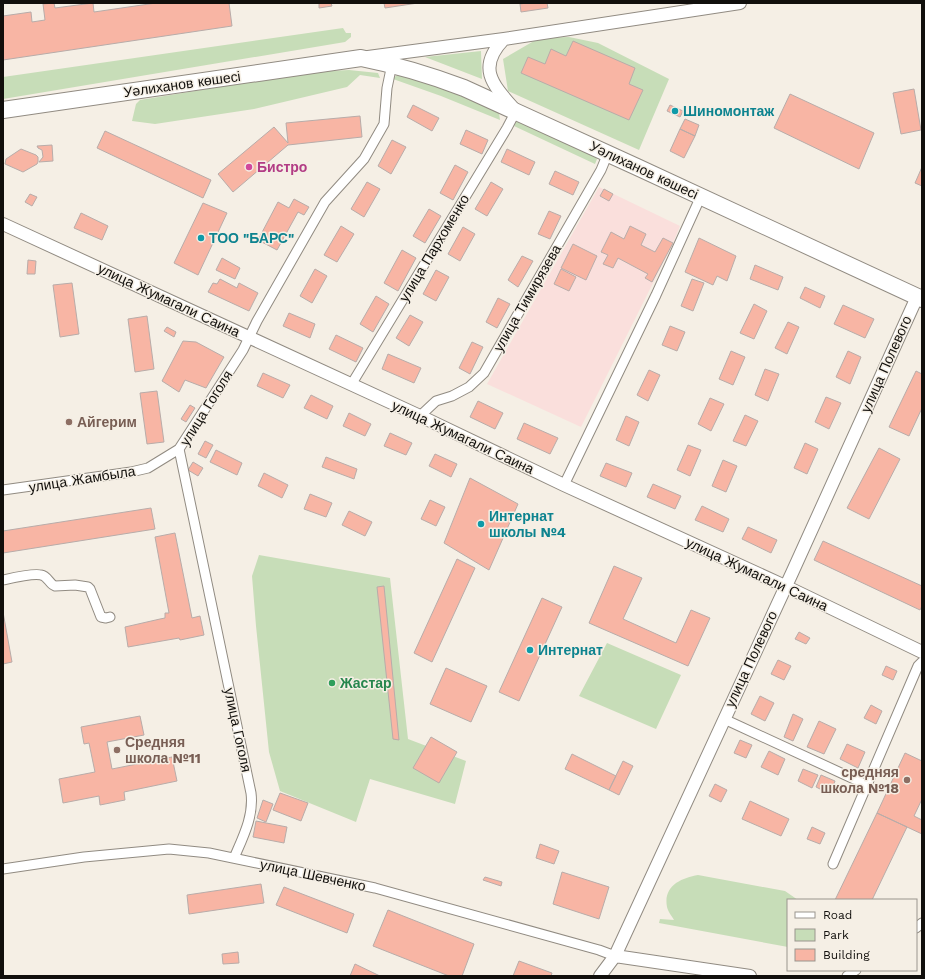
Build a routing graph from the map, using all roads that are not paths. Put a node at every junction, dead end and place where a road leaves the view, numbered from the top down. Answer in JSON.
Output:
{"nodes":[{"id":1,"x":740,"y":3,"type":"edge"},
{"id":2,"x":504,"y":39,"type":"junction"},
{"id":3,"x":361,"y":58,"type":"junction"},
{"id":4,"x":392,"y":64,"type":"junction"},
{"id":5,"x":3,"y":110,"type":"edge"},
{"id":6,"x":516,"y":111,"type":"junction"},
{"id":7,"x":608,"y":153,"type":"junction"},
{"id":8,"x":701,"y":196,"type":"junction"},
{"id":9,"x":3,"y":224,"type":"edge"},
{"id":10,"x":919,"y":298,"type":"edge"},
{"id":11,"x":249,"y":337,"type":"junction"},
{"id":12,"x":351,"y":385,"type":"junction"},
{"id":13,"x":420,"y":416,"type":"junction"},
{"id":14,"x":180,"y":449,"type":"junction"},
{"id":15,"x":564,"y":485,"type":"junction"},
{"id":16,"x":3,"y":490,"type":"edge"},
{"id":17,"x":3,"y":580,"type":"edge"},
{"id":18,"x":785,"y":586,"type":"junction"},
{"id":19,"x":110,"y":617,"type":"dead end"},
{"id":20,"x":922,"y":652,"type":"edge"},
{"id":21,"x":922,"y":662,"type":"edge"},
{"id":22,"x":724,"y":719,"type":"junction"},
{"id":23,"x":867,"y":785,"type":"junction"},
{"id":24,"x":234,"y":858,"type":"junction"},
{"id":25,"x":833,"y":864,"type":"dead end"},
{"id":26,"x":3,"y":869,"type":"edge"},
{"id":27,"x":615,"y":956,"type":"junction"},
{"id":28,"x":600,"y":976,"type":"edge"},
{"id":29,"x":750,"y":976,"type":"edge"}],
"edges":[{"from":1,"to":2,"type":"street","name":"Уәлиханов көшесі"},
{"from":2,"to":3,"type":"street","name":"Уәлиханов көшесі"},
{"from":2,"to":6,"type":"street"},
{"from":3,"to":4,"type":"highway","name":"Уәлиханов көшесі"},
{"from":3,"to":5,"type":"highway","name":"Уәлиханов көшесі"},
{"from":4,"to":6,"type":"highway","name":"Уәлиханов көшесі"},
{"from":4,"to":11,"type":"street","name":"улица Гоголя"},
{"from":6,"to":7,"type":"highway","name":"Уәлиханов көшесі"},
{"from":6,"to":12,"type":"street","name":"улица Пархоменко"},
{"from":7,"to":8,"type":"highway","name":"Уәлиханов көшесі"},
{"from":7,"to":13,"type":"street","name":"улица Тимирязева"},
{"from":8,"to":10,"type":"highway","name":"Уәлиханов көшесі"},
{"from":8,"to":15,"type":"street"},
{"from":9,"to":11,"type":"street","name":"улица Жумагали Саина"},
{"from":10,"to":18,"type":"street","name":"улица Полевого"},
{"from":11,"to":12,"type":"street","name":"улица Жумагали Саина"},
{"from":11,"to":14,"type":"street","name":"улица Гоголя"},
{"from":12,"to":13,"type":"street","name":"улица Жумагали Саина"},
{"from":13,"to":15,"type":"street","name":"улица Жумагали Саина"},
{"from":14,"to":16,"type":"street","name":"улица Жамбыла"},
{"from":14,"to":24,"type":"street","name":"улица Гоголя"},
{"from":15,"to":18,"type":"street","name":"улица Жумагали Саина"},
{"from":17,"to":19,"type":"street"},
{"from":18,"to":20,"type":"street","name":"улица Жумагали Саина"},
{"from":18,"to":22,"type":"street","name":"улица Полевого"},
{"from":21,"to":23,"type":"street"},
{"from":22,"to":23,"type":"street"},
{"from":22,"to":27,"type":"street","name":"улица Полевого"},
{"from":23,"to":25,"type":"street"},
{"from":24,"to":26,"type":"street","name":"улица Шевченко"},
{"from":24,"to":27,"type":"street","name":"улица Шевченко"},
{"from":27,"to":28,"type":"street","name":"улица Полевого"},
{"from":27,"to":29,"type":"street"}]}
